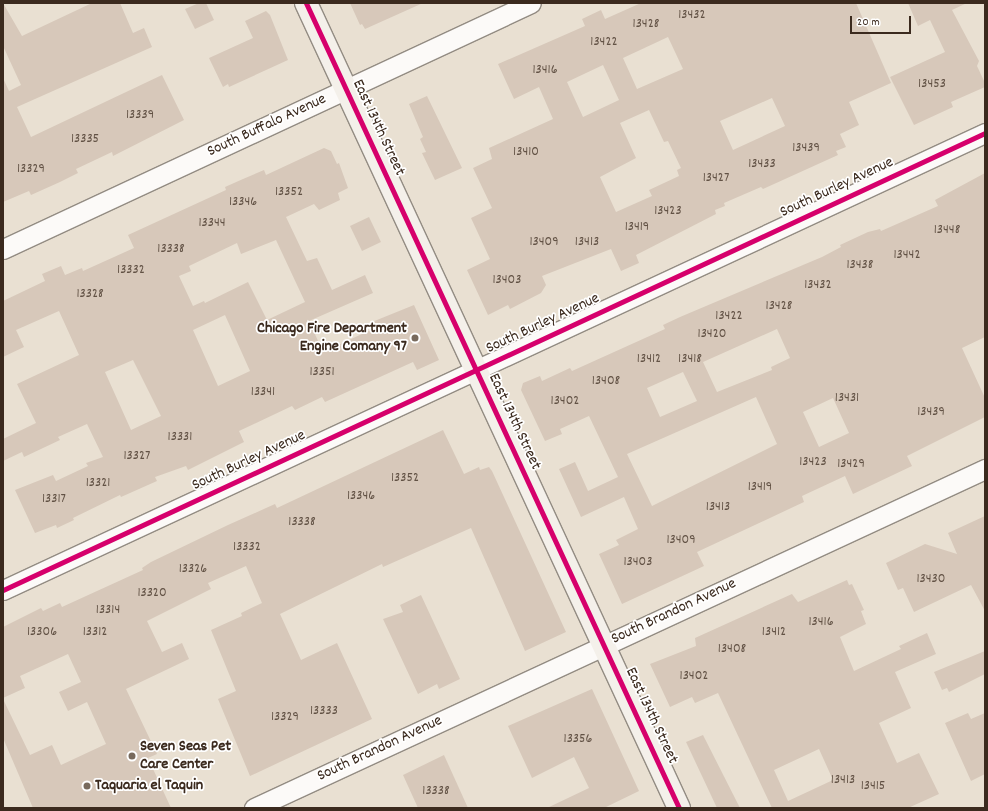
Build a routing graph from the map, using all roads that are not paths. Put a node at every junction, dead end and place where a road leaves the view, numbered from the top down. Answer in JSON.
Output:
{"nodes":[{"id":1,"x":306,"y":3,"type":"edge"},
{"id":2,"x":531,"y":3,"type":"edge"},
{"id":3,"x":345,"y":89,"type":"junction"},
{"id":4,"x":985,"y":133,"type":"edge"},
{"id":5,"x":3,"y":249,"type":"edge"},
{"id":6,"x":476,"y":369,"type":"junction"},
{"id":7,"x":985,"y":468,"type":"edge"},
{"id":8,"x":3,"y":590,"type":"edge"},
{"id":9,"x":604,"y":645,"type":"junction"},
{"id":10,"x":254,"y":808,"type":"edge"},
{"id":11,"x":679,"y":808,"type":"edge"}],
"edges":[{"from":1,"to":3,"type":"street","name":"East 134th Street"},
{"from":2,"to":3,"type":"street","name":"South Buffalo Avenue"},
{"from":3,"to":5,"type":"street","name":"South Buffalo Avenue"},
{"from":3,"to":6,"type":"street","name":"East 134th Street"},
{"from":4,"to":6,"type":"street","name":"South Burley Avenue"},
{"from":6,"to":8,"type":"street","name":"South Burley Avenue"},
{"from":6,"to":9,"type":"street","name":"East 134th Street"},
{"from":7,"to":9,"type":"street","name":"South Brandon Avenue"},
{"from":9,"to":10,"type":"street","name":"South Brandon Avenue"},
{"from":9,"to":11,"type":"street","name":"East 134th Street"}]}
